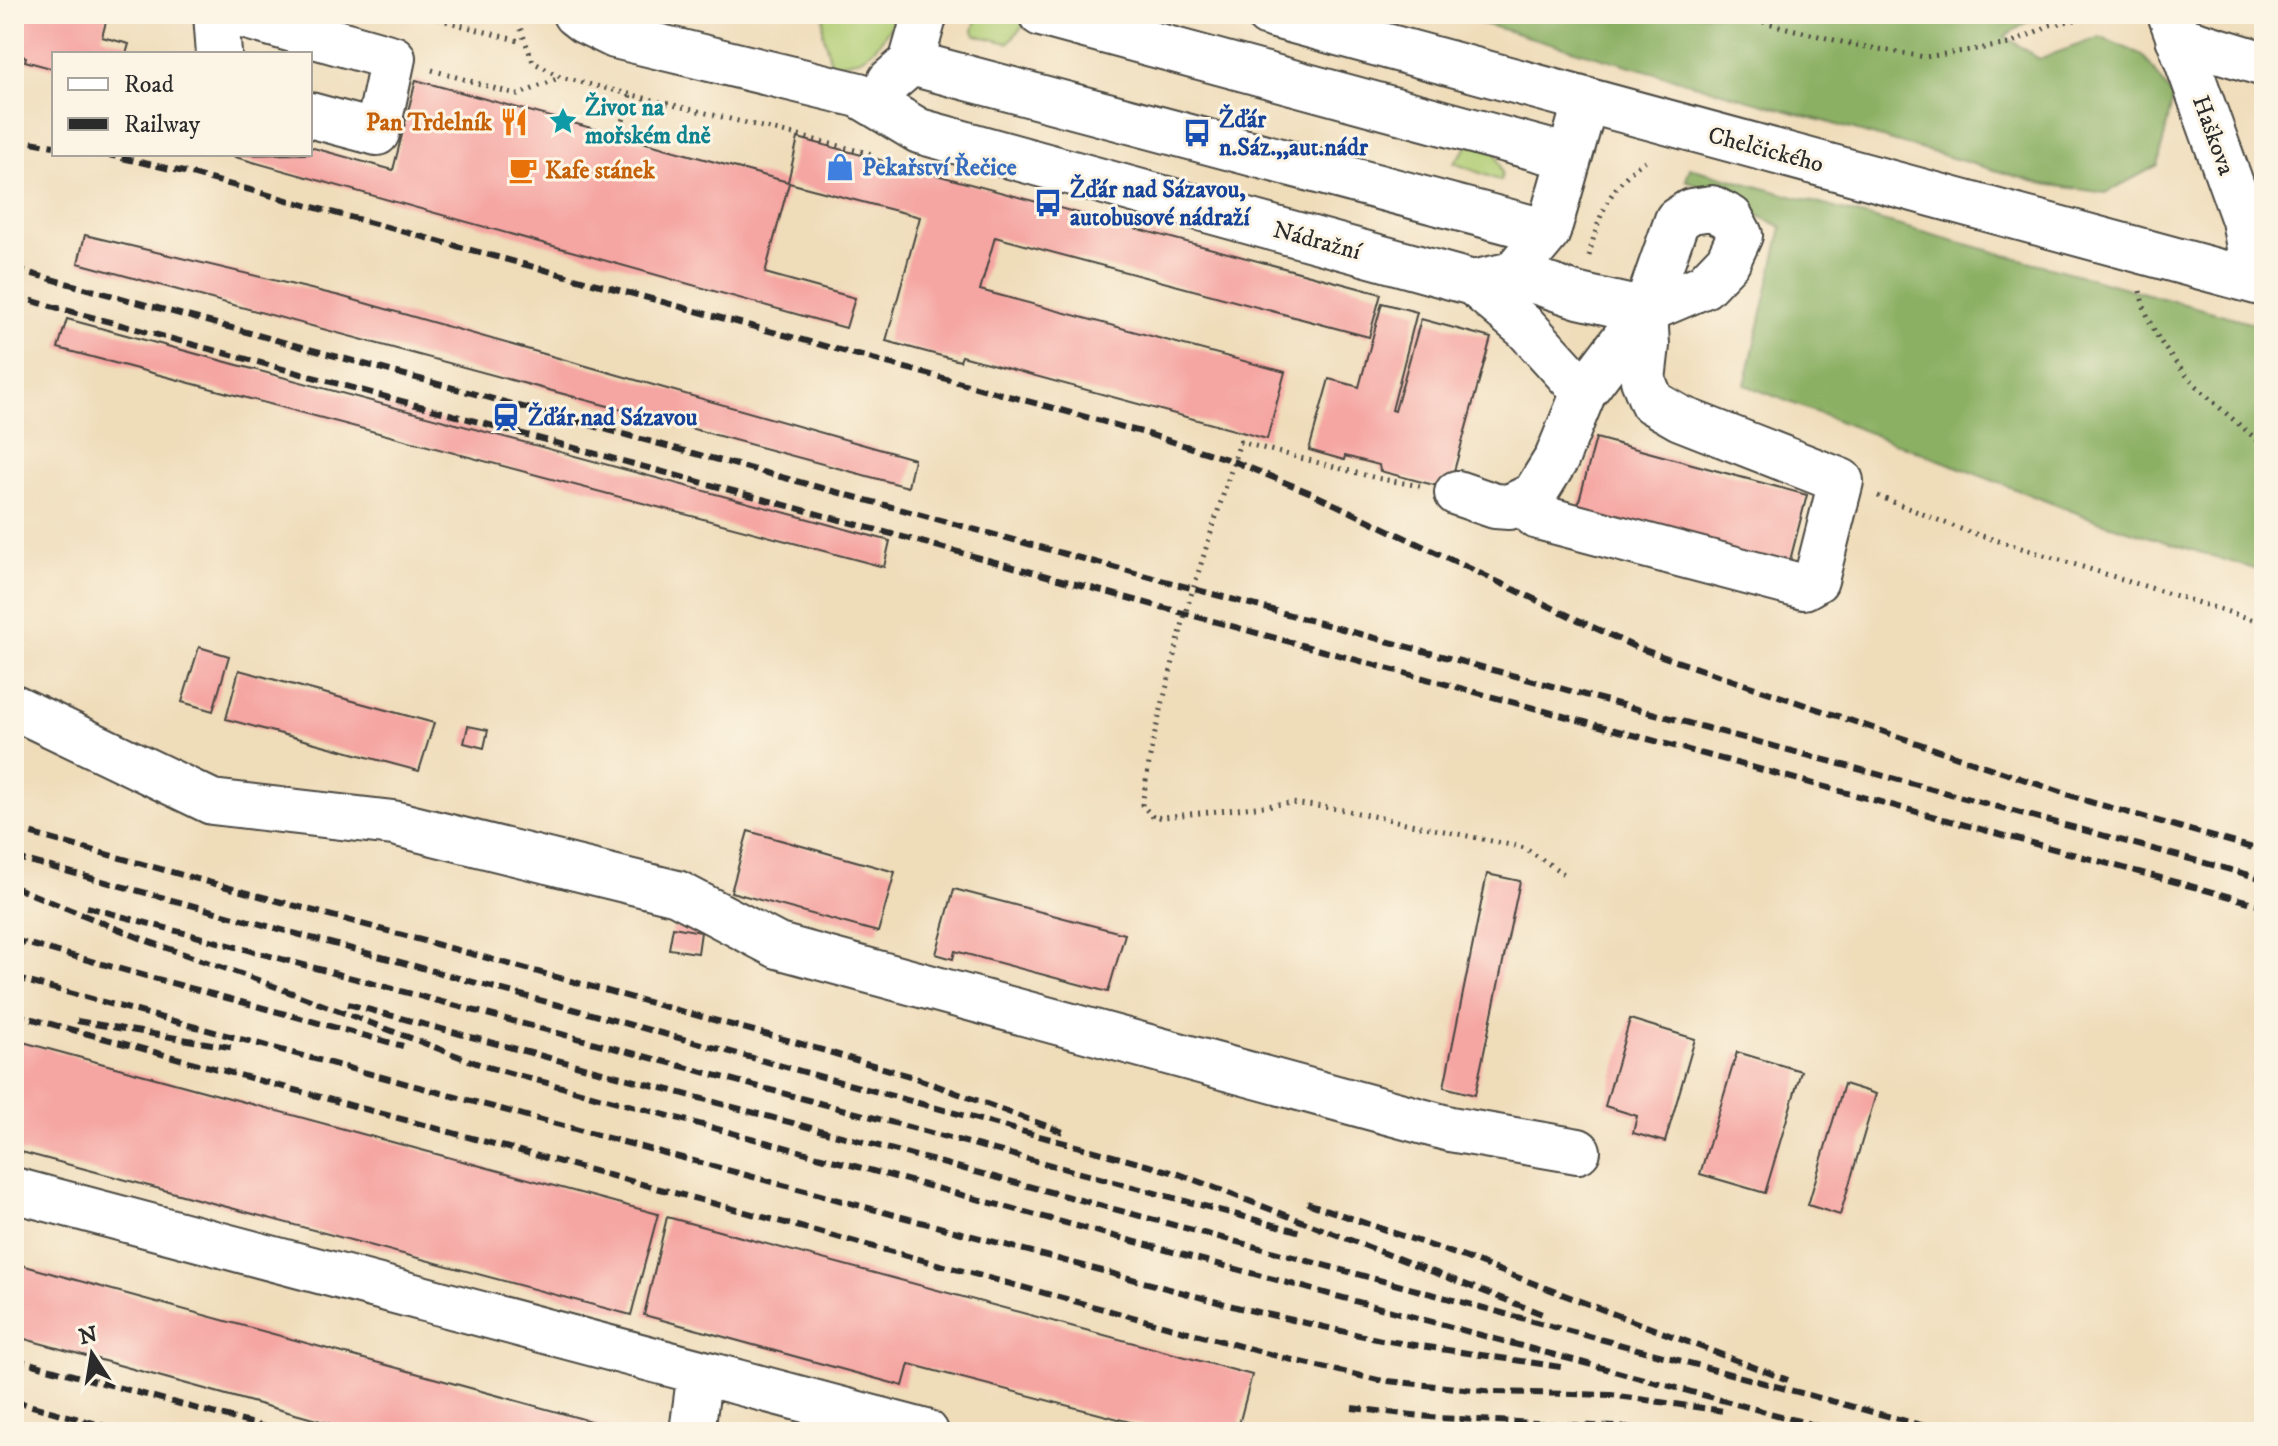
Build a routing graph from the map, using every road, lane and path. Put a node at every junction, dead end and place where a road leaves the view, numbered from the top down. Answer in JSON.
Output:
{"nodes":[{"id":1,"x":216,"y":14,"type":"edge"},
{"id":2,"x":236,"y":14,"type":"edge"},
{"id":3,"x":432,"y":14,"type":"edge"},
{"id":4,"x":515,"y":14,"type":"edge"},
{"id":5,"x":575,"y":14,"type":"edge"},
{"id":6,"x":925,"y":14,"type":"edge"},
{"id":7,"x":1041,"y":14,"type":"edge"},
{"id":8,"x":1268,"y":14,"type":"edge"},
{"id":9,"x":1732,"y":14,"type":"edge"},
{"id":10,"x":2173,"y":23,"type":"edge"},
{"id":11,"x":523,"y":42,"type":"junction"},
{"id":12,"x":219,"y":52,"type":"edge"},
{"id":13,"x":393,"y":58,"type":"junction"},
{"id":14,"x":911,"y":63,"type":"junction"},
{"id":15,"x":2264,"y":64,"type":"edge"},
{"id":16,"x":560,"y":77,"type":"junction"},
{"id":17,"x":630,"y":95,"type":"junction"},
{"id":18,"x":859,"y":95,"type":"junction"},
{"id":19,"x":1586,"y":100,"type":"junction"},
{"id":20,"x":312,"y":116,"type":"edge"},
{"id":21,"x":619,"y":136,"type":"dead end"},
{"id":22,"x":1655,"y":155,"type":"dead end"},
{"id":23,"x":882,"y":157,"type":"dead end"},
{"id":24,"x":1569,"y":157,"type":"junction"},
{"id":25,"x":1597,"y":220,"type":"dead end"},
{"id":26,"x":1548,"y":232,"type":"junction"},
{"id":27,"x":1493,"y":279,"type":"junction"},
{"id":28,"x":2138,"y":279,"type":"dead end"},
{"id":29,"x":2260,"y":282,"type":"edge"},
{"id":30,"x":1645,"y":311,"type":"junction"},
{"id":31,"x":1584,"y":392,"type":"junction"},
{"id":32,"x":2264,"y":446,"type":"edge"},
{"id":33,"x":1841,"y":481,"type":"junction"},
{"id":34,"x":1457,"y":493,"type":"joint"},
{"id":35,"x":1520,"y":502,"type":"junction"},
{"id":36,"x":2264,"y":623,"type":"edge"},
{"id":37,"x":14,"y":707,"type":"edge"},
{"id":38,"x":1564,"y":874,"type":"dead end"},
{"id":39,"x":1578,"y":1151,"type":"dead end"},
{"id":40,"x":14,"y":1190,"type":"edge"},
{"id":41,"x":700,"y":1372,"type":"junction"},
{"id":42,"x":692,"y":1432,"type":"edge"},
{"id":43,"x":926,"y":1432,"type":"edge"}],
"edges":[{"from":1,"to":12,"type":"street"},
{"from":2,"to":13,"type":"street"},
{"from":3,"to":11,"type":"path"},
{"from":4,"to":11,"type":"path"},
{"from":5,"to":18,"type":"street","name":"Nádražní"},
{"from":6,"to":14,"type":"street"},
{"from":7,"to":24,"type":"street"},
{"from":8,"to":19,"type":"street","name":"Chelčického"},
{"from":9,"to":10,"type":"path"},
{"from":10,"to":15,"type":"street"},
{"from":10,"to":29,"type":"street","name":"Haškova"},
{"from":11,"to":16,"type":"path"},
{"from":13,"to":16,"type":"path"},
{"from":13,"to":20,"type":"street"},
{"from":14,"to":18,"type":"street"},
{"from":14,"to":26,"type":"street"},
{"from":16,"to":17,"type":"path"},
{"from":17,"to":21,"type":"path"},
{"from":17,"to":23,"type":"path"},
{"from":18,"to":27,"type":"street","name":"Nádražní"},
{"from":19,"to":24,"type":"street"},
{"from":19,"to":29,"type":"street","name":"Chelčického"},
{"from":22,"to":25,"type":"path"},
{"from":24,"to":26,"type":"street"},
{"from":26,"to":27,"type":"street"},
{"from":27,"to":30,"type":"street","name":"Nádražní"},
{"from":27,"to":31,"type":"street"},
{"from":28,"to":32,"type":"path"},
{"from":30,"to":31,"type":"street"},
{"from":30,"to":33,"type":"street"},
{"from":31,"to":35,"type":"street"},
{"from":33,"to":35,"type":"street"},
{"from":33,"to":36,"type":"path"},
{"from":34,"to":35,"type":"street"},
{"from":34,"to":38,"type":"path"},
{"from":37,"to":39,"type":"street"},
{"from":40,"to":41,"type":"street"},
{"from":41,"to":42,"type":"street"},
{"from":41,"to":43,"type":"street"}]}
